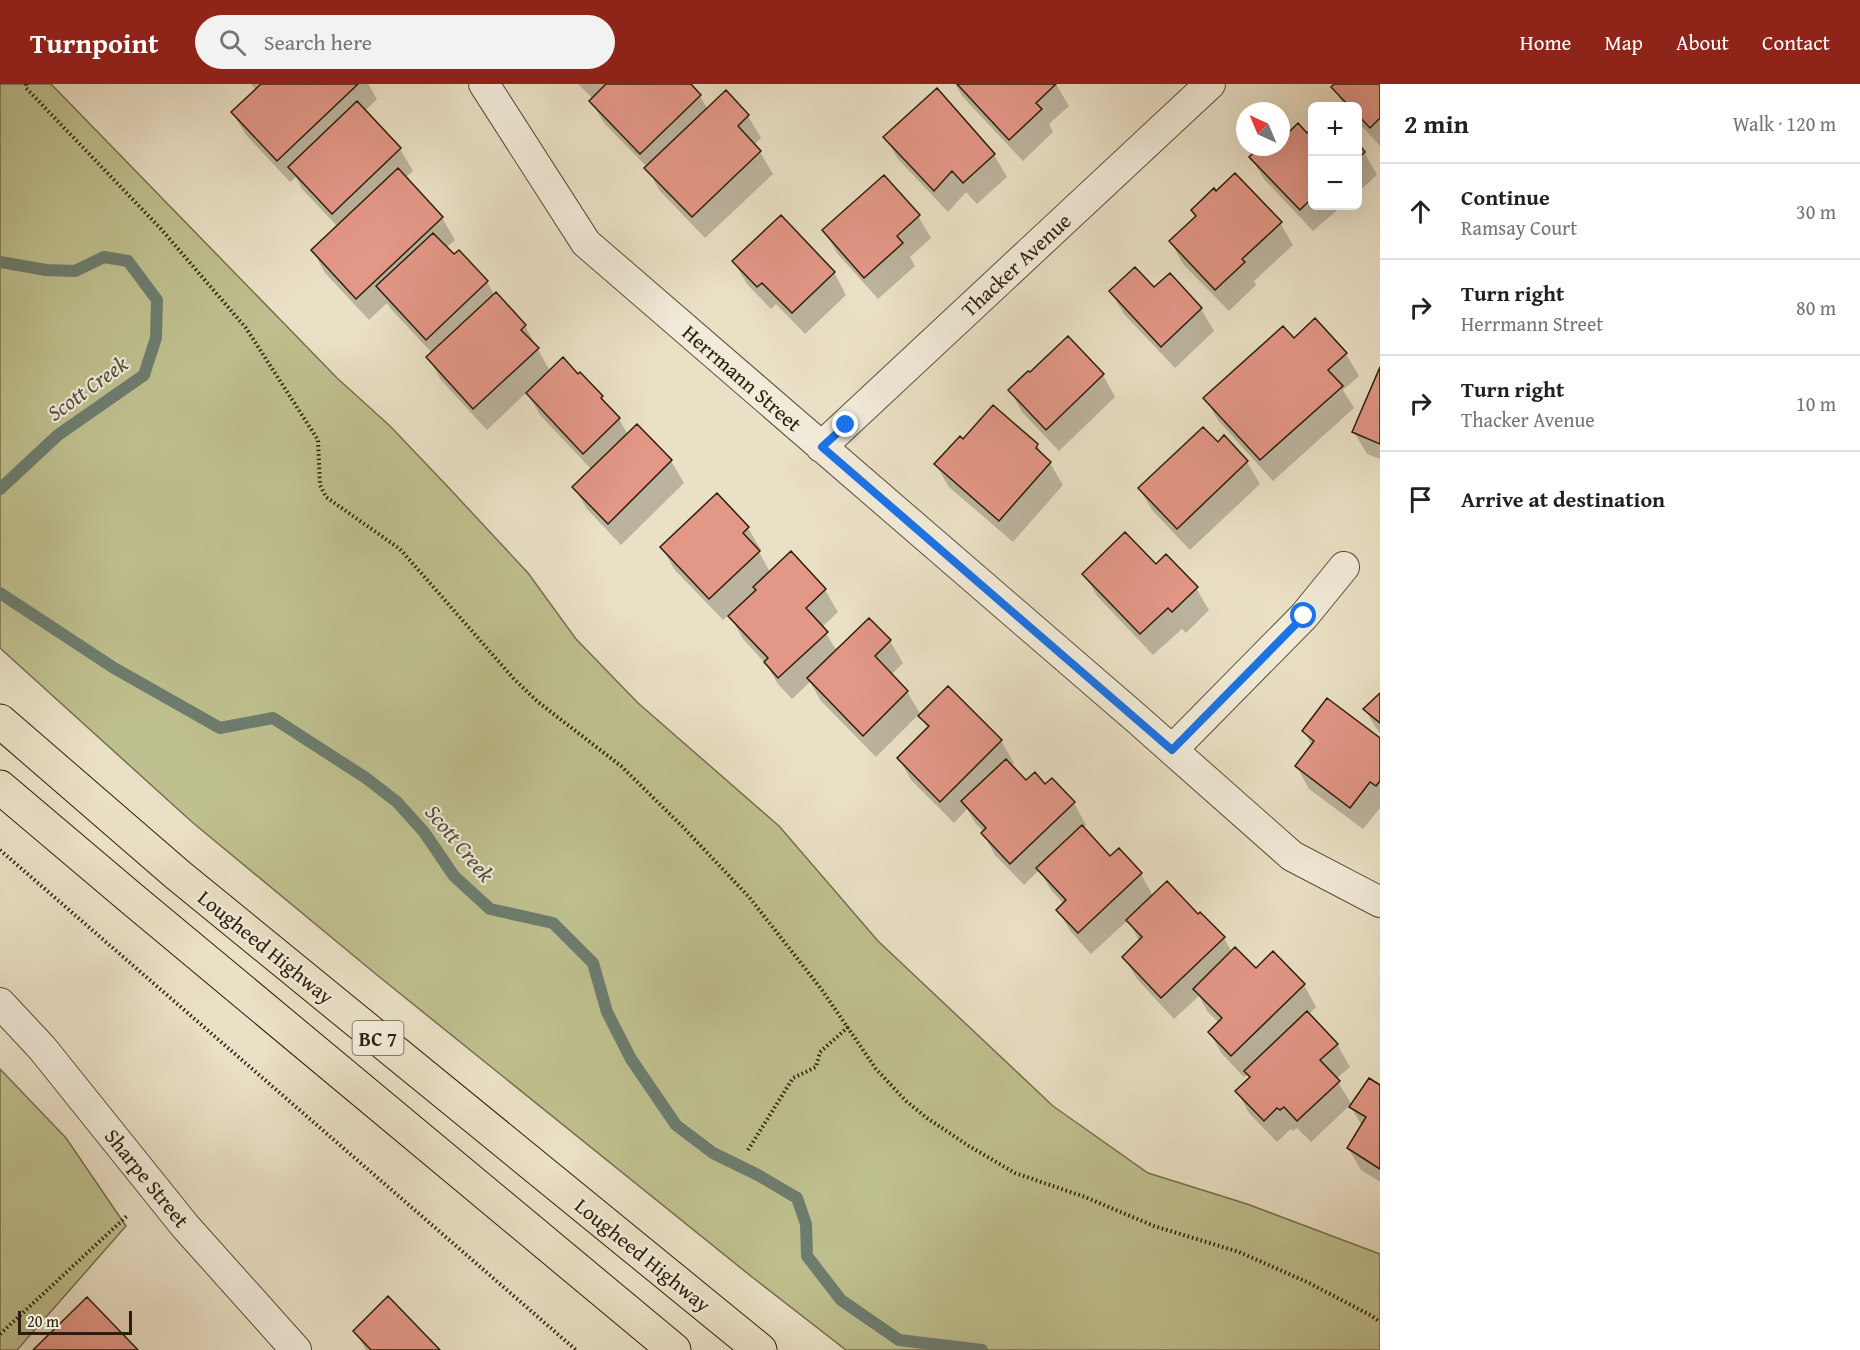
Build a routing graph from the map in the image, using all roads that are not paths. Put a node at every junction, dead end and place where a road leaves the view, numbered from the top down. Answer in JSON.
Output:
{"nodes":[{"id":1,"x":484,"y":84,"type":"edge"},
{"id":2,"x":1210,"y":84,"type":"edge"},
{"id":3,"x":822,"y":447,"type":"junction"},
{"id":4,"x":1344,"y":567,"type":"dead end"},
{"id":5,"x":0,"y":721,"type":"edge"},
{"id":6,"x":1172,"y":750,"type":"junction"},
{"id":7,"x":0,"y":787,"type":"edge"},
{"id":8,"x":1380,"y":902,"type":"edge"},
{"id":9,"x":0,"y":1004,"type":"edge"},
{"id":10,"x":296,"y":1350,"type":"edge"},
{"id":11,"x":674,"y":1350,"type":"edge"},
{"id":12,"x":760,"y":1350,"type":"edge"}],
"edges":[{"from":1,"to":3,"type":"street","name":"Herrmann Street"},
{"from":2,"to":3,"type":"street","name":"Thacker Avenue"},
{"from":3,"to":6,"type":"street","name":"Herrmann Street"},
{"from":4,"to":6,"type":"street"},
{"from":5,"to":12,"type":"main road","name":"Lougheed Highway","number":"BC 7"},
{"from":6,"to":8,"type":"street","name":"Herrmann Street"},
{"from":7,"to":11,"type":"main road","number":"BC 7"},
{"from":9,"to":10,"type":"street","name":"Sharpe Street"}]}
